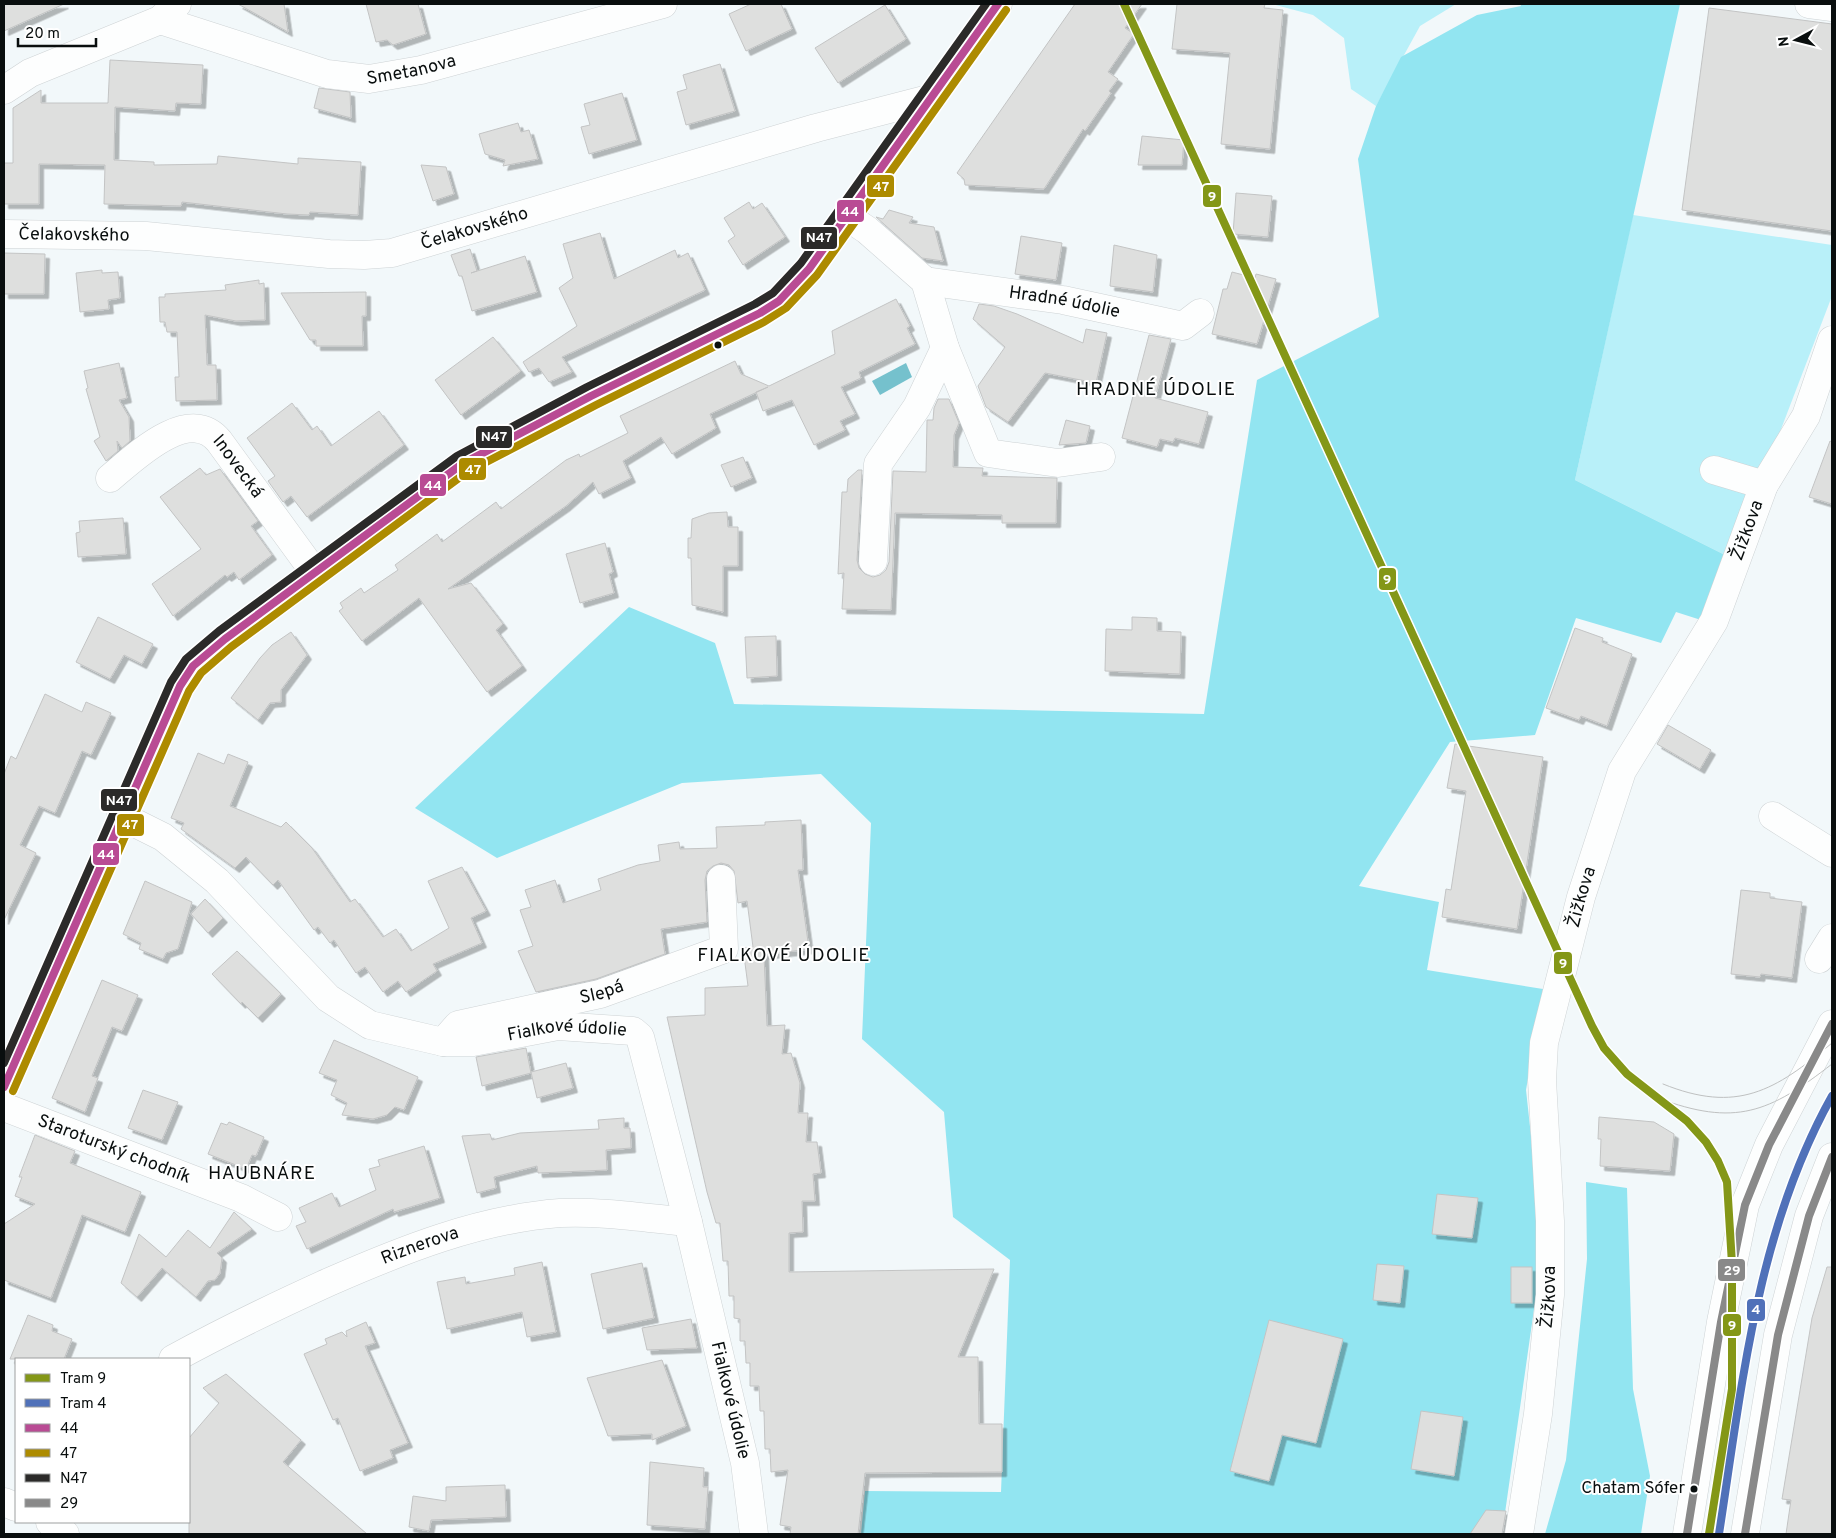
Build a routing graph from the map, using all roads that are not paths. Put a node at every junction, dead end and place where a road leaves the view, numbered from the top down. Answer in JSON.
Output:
{"nodes":[{"id":1,"x":663,"y":4,"type":"edge"},
{"id":2,"x":998,"y":4,"type":"edge"},
{"id":3,"x":1809,"y":4,"type":"edge"},
{"id":4,"x":1832,"y":7,"type":"edge"},
{"id":5,"x":168,"y":12,"type":"edge"},
{"id":6,"x":9,"y":82,"type":"edge"},
{"id":7,"x":932,"y":98,"type":"junction"},
{"id":8,"x":846,"y":216,"type":"junction"},
{"id":9,"x":4,"y":234,"type":"edge"},
{"id":10,"x":925,"y":281,"type":"junction"},
{"id":11,"x":1200,"y":313,"type":"dead end"},
{"id":12,"x":1832,"y":340,"type":"edge"},
{"id":13,"x":945,"y":348,"type":"junction"},
{"id":14,"x":1101,"y":458,"type":"dead end"},
{"id":15,"x":1714,"y":470,"type":"dead end"},
{"id":16,"x":110,"y":478,"type":"dead end"},
{"id":17,"x":1764,"y":485,"type":"junction"},
{"id":18,"x":873,"y":561,"type":"dead end"},
{"id":19,"x":315,"y":572,"type":"junction"},
{"id":20,"x":121,"y":816,"type":"junction"},
{"id":21,"x":1773,"y":816,"type":"dead end"},
{"id":22,"x":1832,"y":852,"type":"edge"},
{"id":23,"x":722,"y":879,"type":"dead end"},
{"id":24,"x":1832,"y":1024,"type":"edge"},
{"id":25,"x":443,"y":1042,"type":"junction"},
{"id":26,"x":4,"y":1087,"type":"edge"},
{"id":27,"x":4,"y":1107,"type":"edge"},
{"id":28,"x":1832,"y":1157,"type":"edge"},
{"id":29,"x":278,"y":1217,"type":"dead end"},
{"id":30,"x":688,"y":1222,"type":"junction"},
{"id":31,"x":175,"y":1358,"type":"edge"},
{"id":32,"x":51,"y":1523,"type":"edge"},
{"id":33,"x":65,"y":1534,"type":"edge"},
{"id":34,"x":754,"y":1534,"type":"edge"},
{"id":35,"x":1519,"y":1534,"type":"edge"},
{"id":36,"x":1687,"y":1534,"type":"edge"},
{"id":37,"x":1745,"y":1534,"type":"edge"}],
"edges":[{"from":1,"to":5,"type":"street","name":"Smetanova"},
{"from":2,"to":7,"type":"street"},
{"from":3,"to":4,"type":"street"},
{"from":5,"to":6,"type":"street"},
{"from":7,"to":8,"type":"street"},
{"from":7,"to":9,"type":"street","name":"Čelakovského"},
{"from":8,"to":10,"type":"street"},
{"from":8,"to":19,"type":"street"},
{"from":10,"to":11,"type":"street","name":"Hradné údolie"},
{"from":10,"to":13,"type":"street"},
{"from":12,"to":17,"type":"street","name":"Žižkova"},
{"from":13,"to":14,"type":"street"},
{"from":13,"to":18,"type":"street"},
{"from":15,"to":17,"type":"street"},
{"from":16,"to":19,"type":"street","name":"Inovecká"},
{"from":17,"to":35,"type":"street","name":"Žižkova"},
{"from":19,"to":20,"type":"street"},
{"from":20,"to":25,"type":"street","name":"Fialkové údolie"},
{"from":20,"to":26,"type":"street"},
{"from":21,"to":22,"type":"street"},
{"from":23,"to":25,"type":"street","name":"Slepá"},
{"from":24,"to":36,"type":"street"},
{"from":25,"to":30,"type":"street","name":"Fialkové údolie"},
{"from":27,"to":29,"type":"street","name":"Staroturský chodník"},
{"from":28,"to":37,"type":"street"},
{"from":30,"to":31,"type":"street","name":"Riznerova"},
{"from":30,"to":34,"type":"street","name":"Fialkové údolie"},
{"from":32,"to":33,"type":"street"}]}
